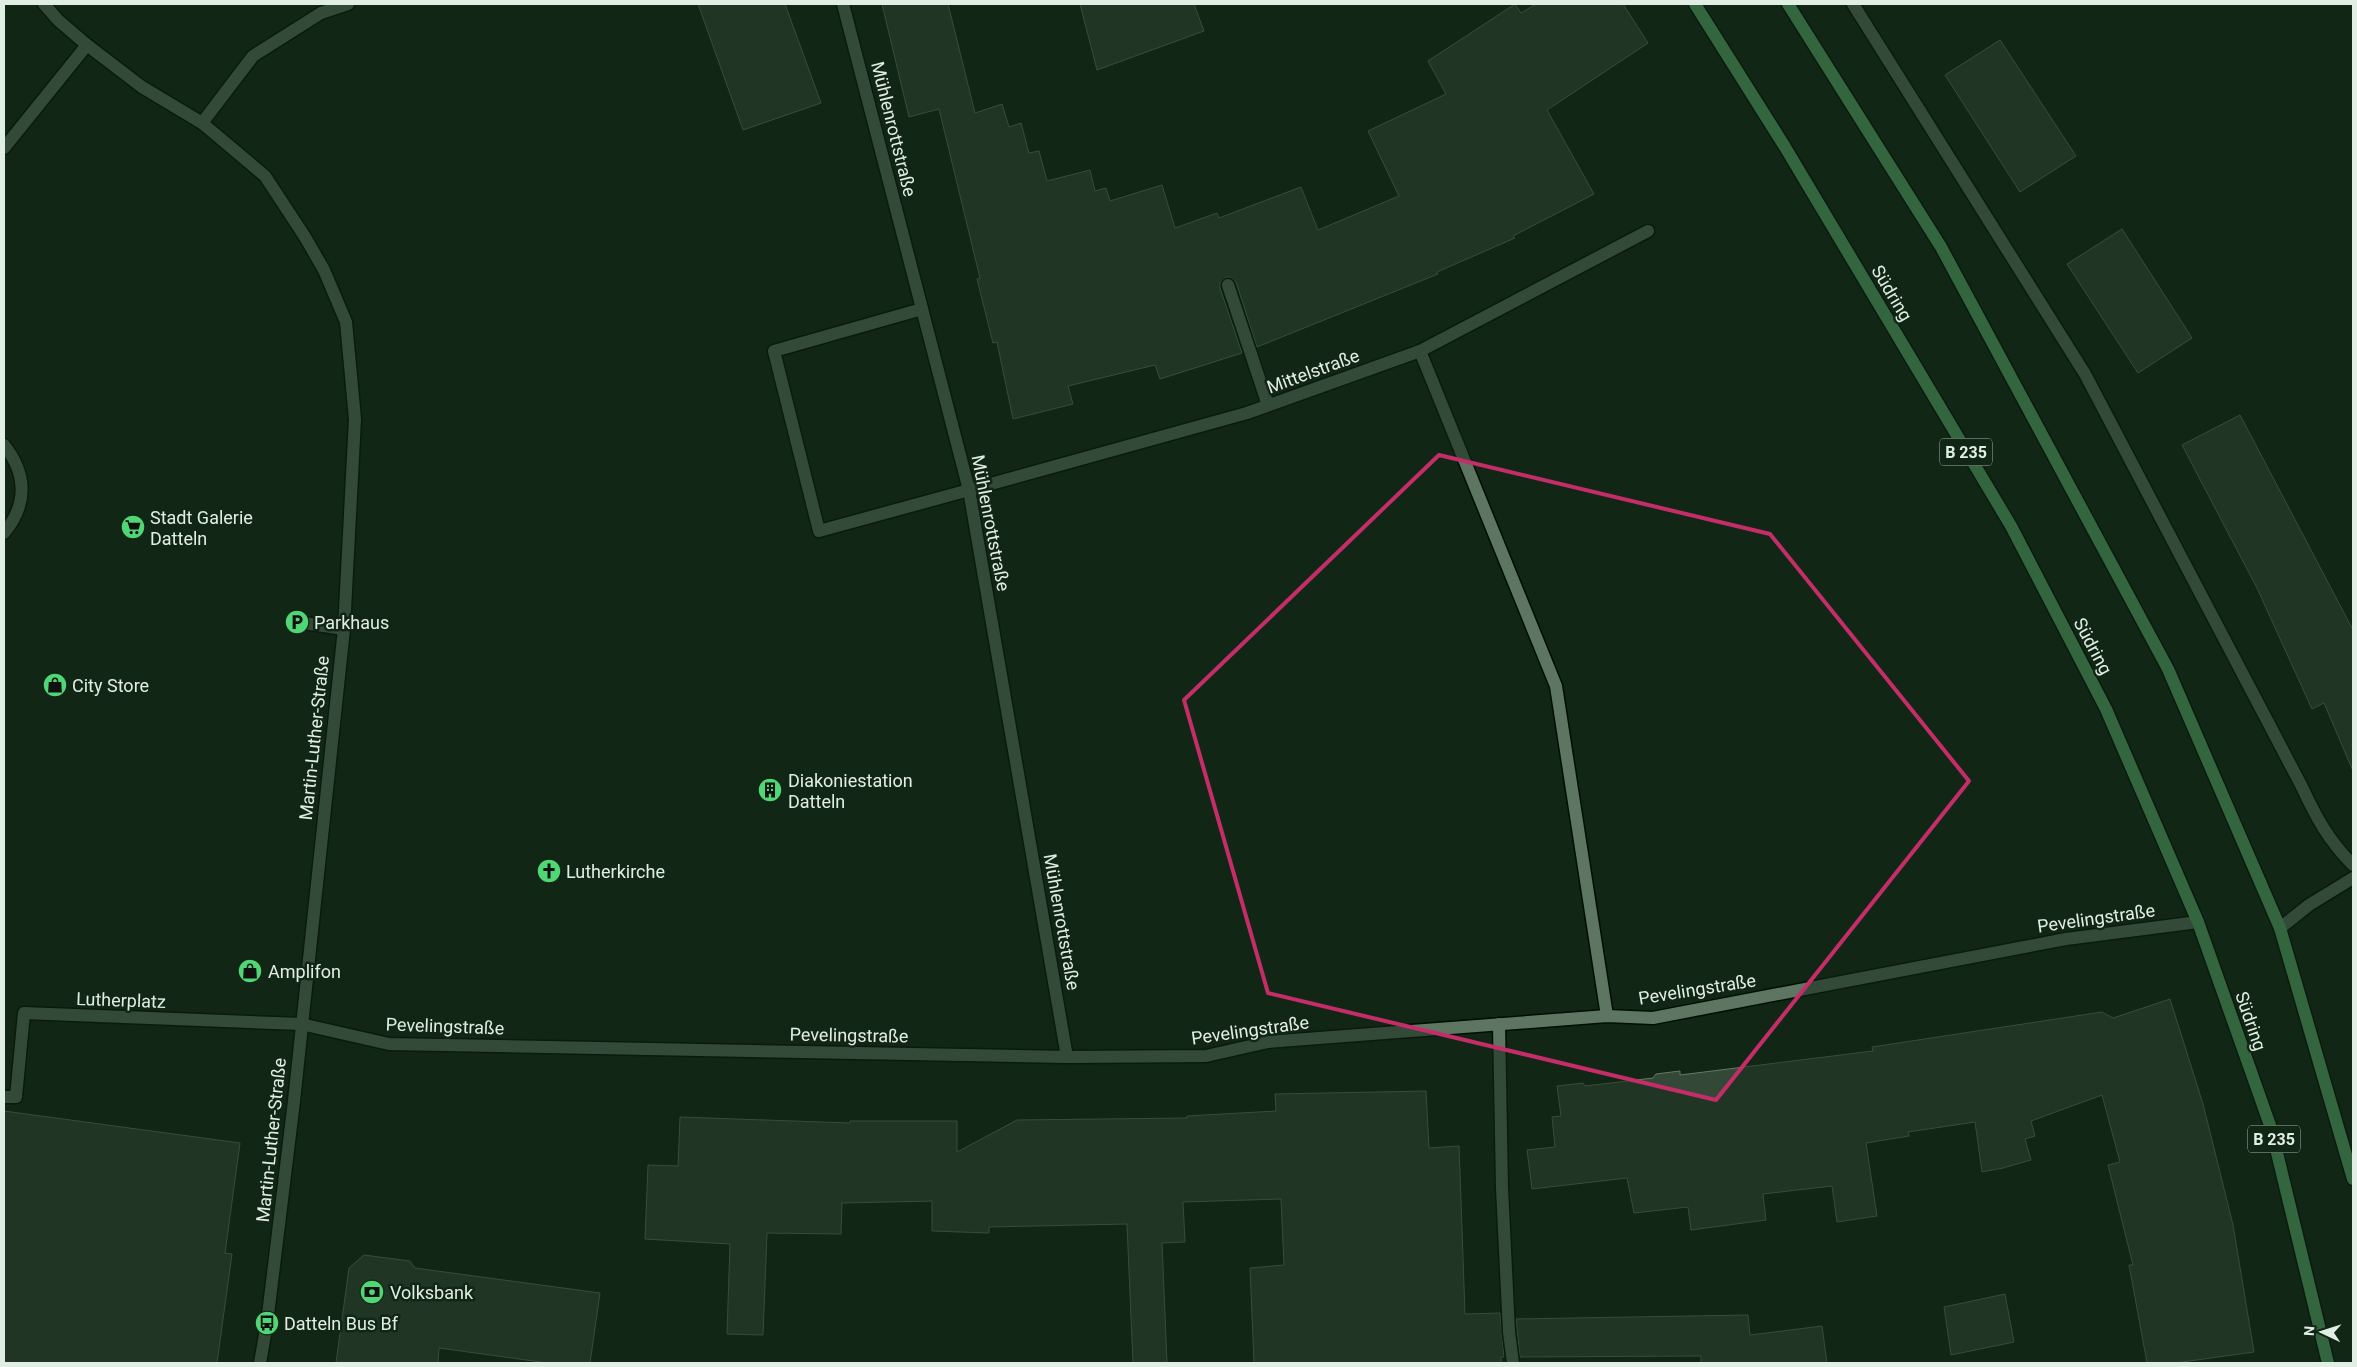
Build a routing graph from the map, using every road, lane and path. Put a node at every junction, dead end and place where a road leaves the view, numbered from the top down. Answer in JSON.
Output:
{"nodes":[{"id":1,"x":44,"y":4,"type":"edge"},
{"id":2,"x":348,"y":4,"type":"edge"},
{"id":3,"x":843,"y":4,"type":"edge"},
{"id":4,"x":1695,"y":4,"type":"edge"},
{"id":5,"x":1788,"y":4,"type":"edge"},
{"id":6,"x":1853,"y":4,"type":"edge"},
{"id":7,"x":87,"y":46,"type":"junction"},
{"id":8,"x":202,"y":123,"type":"junction"},
{"id":9,"x":4,"y":148,"type":"edge"},
{"id":10,"x":1648,"y":231,"type":"dead end"},
{"id":11,"x":1228,"y":285,"type":"dead end"},
{"id":12,"x":922,"y":309,"type":"junction"},
{"id":13,"x":1420,"y":351,"type":"junction"},
{"id":14,"x":1268,"y":405,"type":"junction"},
{"id":15,"x":4,"y":445,"type":"edge"},
{"id":16,"x":969,"y":490,"type":"junction"},
{"id":17,"x":4,"y":533,"type":"edge"},
{"id":18,"x":297,"y":622,"type":"dead end"},
{"id":19,"x":344,"y":629,"type":"junction"},
{"id":20,"x":2353,"y":866,"type":"edge"},
{"id":21,"x":2353,"y":878,"type":"edge"},
{"id":22,"x":2198,"y":922,"type":"junction"},
{"id":23,"x":2280,"y":928,"type":"junction"},
{"id":24,"x":1607,"y":1016,"type":"junction"},
{"id":25,"x":300,"y":1024,"type":"junction"},
{"id":26,"x":1500,"y":1024,"type":"junction"},
{"id":27,"x":1068,"y":1057,"type":"junction"},
{"id":28,"x":10,"y":1097,"type":"edge"},
{"id":29,"x":2353,"y":1179,"type":"edge"},
{"id":30,"x":260,"y":1363,"type":"edge"},
{"id":31,"x":1514,"y":1363,"type":"edge"},
{"id":32,"x":2328,"y":1363,"type":"edge"}],
"edges":[{"from":1,"to":7,"type":"street","name":"Martin-Luther-Straße"},
{"from":2,"to":8,"type":"street"},
{"from":3,"to":12,"type":"street","name":"Mühlenrottstraße"},
{"from":4,"to":22,"type":"main road","name":"Südring","number":"B 235"},
{"from":5,"to":23,"type":"main road"},
{"from":6,"to":20,"type":"street"},
{"from":7,"to":8,"type":"street","name":"Martin-Luther-Straße"},
{"from":7,"to":9,"type":"street"},
{"from":8,"to":19,"type":"street","name":"Martin-Luther-Straße"},
{"from":10,"to":13,"type":"street","name":"Mittelstraße"},
{"from":11,"to":14,"type":"street"},
{"from":12,"to":16,"type":"street","name":"Mühlenrottstraße"},
{"from":12,"to":16,"type":"street","name":"Mittelstraße"},
{"from":13,"to":14,"type":"street","name":"Mittelstraße"},
{"from":13,"to":24,"type":"street"},
{"from":14,"to":16,"type":"street","name":"Mittelstraße"},
{"from":15,"to":17,"type":"street"},
{"from":16,"to":27,"type":"street","name":"Mühlenrottstraße"},
{"from":18,"to":19,"type":"street"},
{"from":19,"to":25,"type":"street","name":"Martin-Luther-Straße"},
{"from":21,"to":23,"type":"street"},
{"from":22,"to":24,"type":"street","name":"Pevelingstraße"},
{"from":22,"to":32,"type":"main road","name":"Südring","number":"B 235"},
{"from":23,"to":29,"type":"main road"},
{"from":24,"to":26,"type":"street","name":"Pevelingstraße"},
{"from":25,"to":27,"type":"street","name":"Pevelingstraße"},
{"from":25,"to":28,"type":"street","name":"Lutherplatz"},
{"from":25,"to":30,"type":"street","name":"Martin-Luther-Straße"},
{"from":26,"to":27,"type":"street","name":"Pevelingstraße"},
{"from":26,"to":31,"type":"street"}]}
